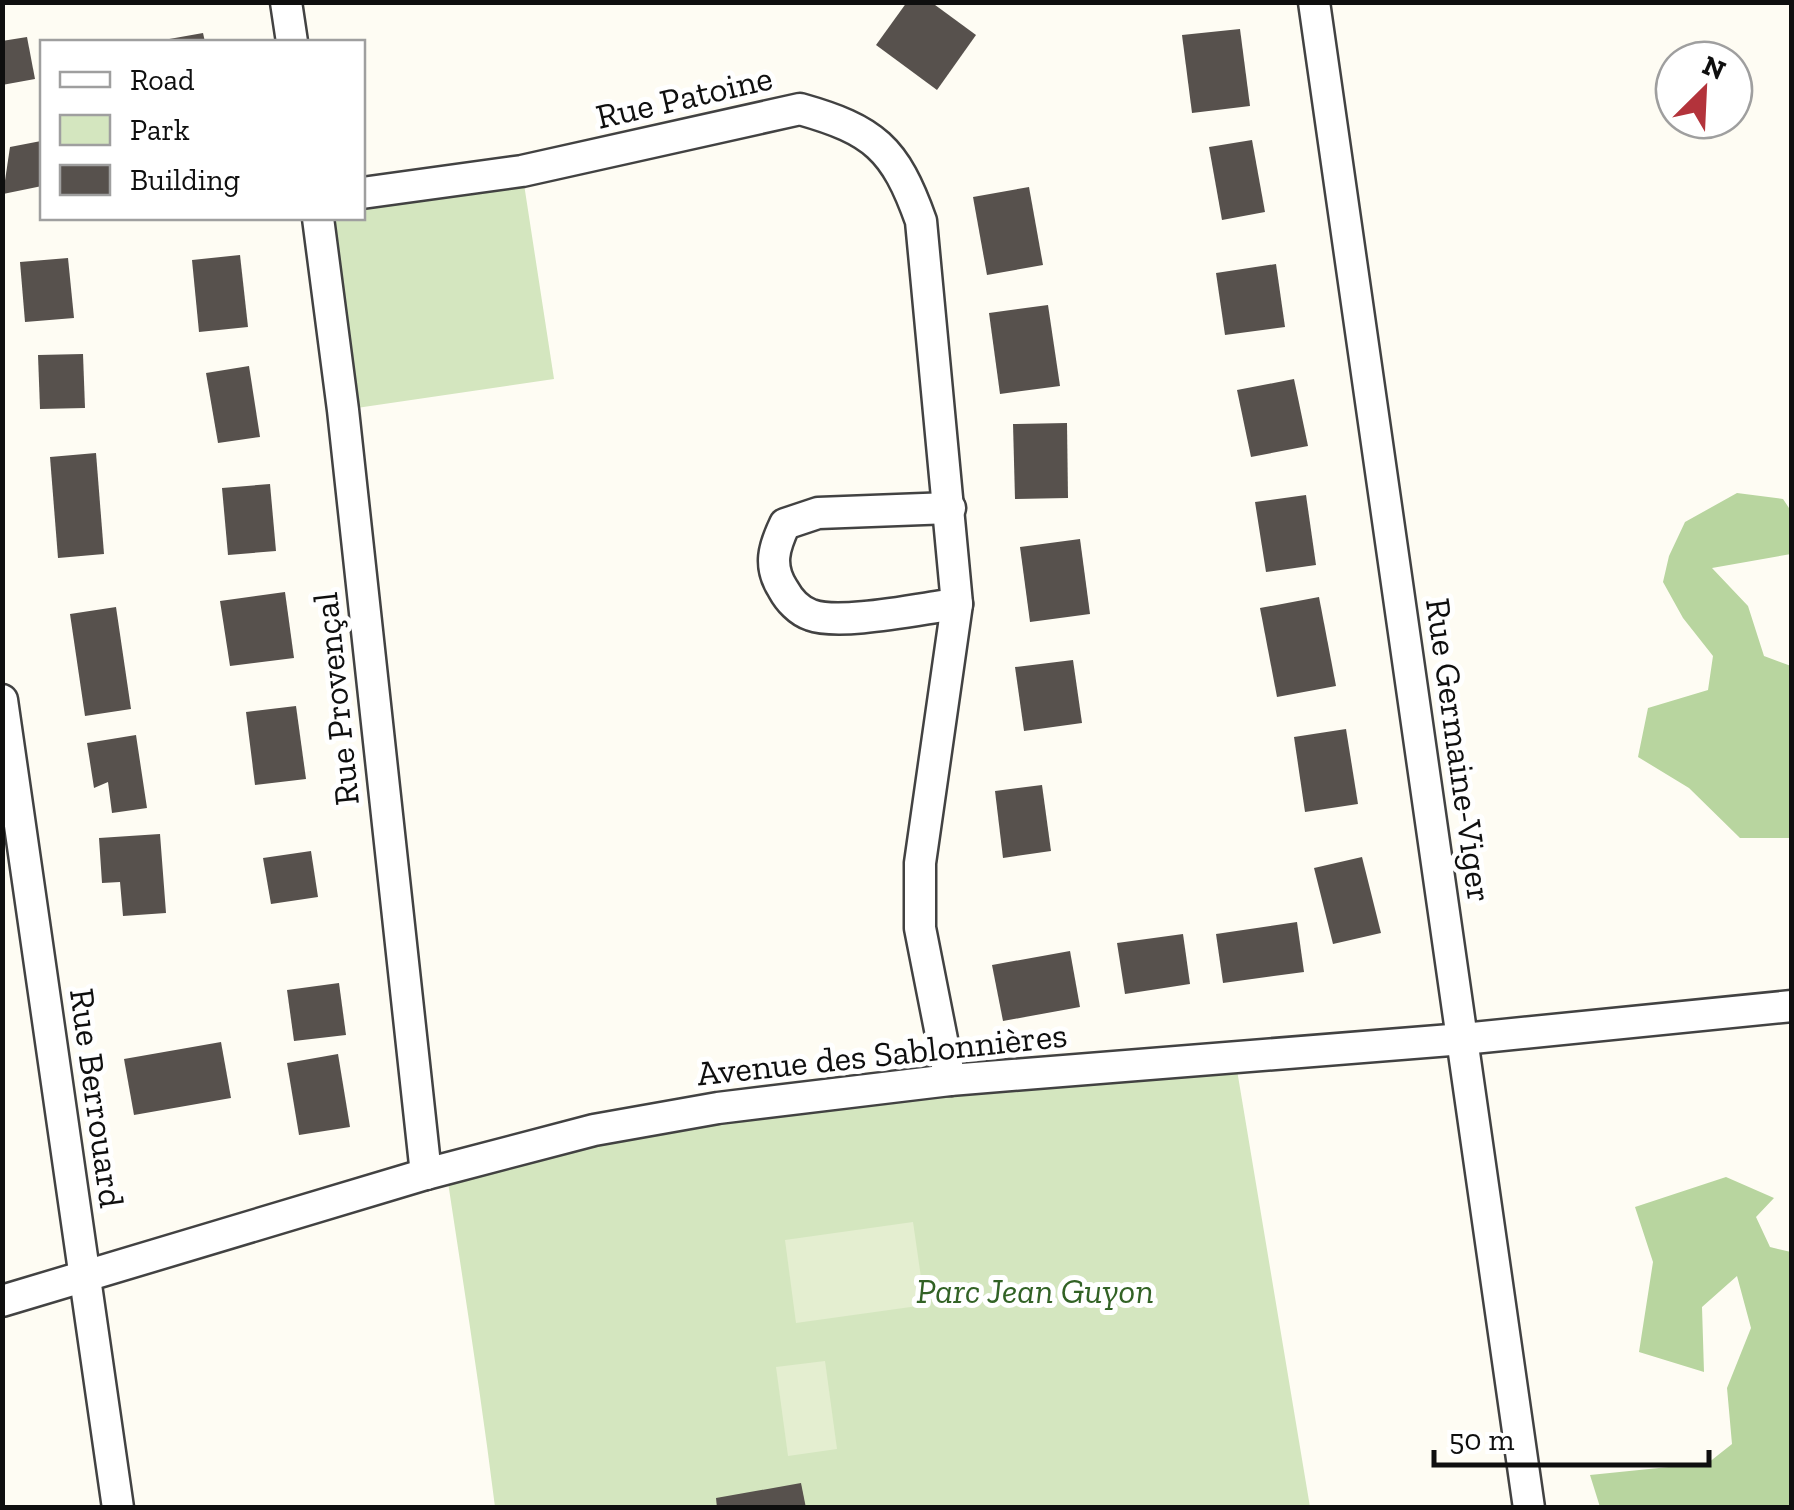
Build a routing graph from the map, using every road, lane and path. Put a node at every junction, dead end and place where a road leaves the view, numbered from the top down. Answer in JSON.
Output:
{"nodes":[{"id":1,"x":286,"y":2,"type":"edge"},
{"id":2,"x":1314,"y":2,"type":"edge"},
{"id":3,"x":292,"y":40,"type":"edge"},
{"id":4,"x":365,"y":193,"type":"edge"},
{"id":5,"x":318,"y":220,"type":"edge"},
{"id":6,"x":950,"y":508,"type":"junction"},
{"id":7,"x":957,"y":604,"type":"junction"},
{"id":8,"x":2,"y":700,"type":"edge"},
{"id":9,"x":1792,"y":1006,"type":"edge"},
{"id":10,"x":1462,"y":1040,"type":"junction"},
{"id":11,"x":950,"y":1080,"type":"junction"},
{"id":12,"x":426,"y":1174,"type":"junction"},
{"id":13,"x":85,"y":1276,"type":"junction"},
{"id":14,"x":2,"y":1300,"type":"edge"},
{"id":15,"x":118,"y":1508,"type":"edge"},
{"id":16,"x":1529,"y":1508,"type":"edge"}],
"edges":[{"from":1,"to":3,"type":"street"},
{"from":2,"to":10,"type":"street","name":"Rue Germaine-Viger"},
{"from":4,"to":6,"type":"street","name":"Rue Patoine"},
{"from":5,"to":12,"type":"street","name":"Rue Provençal"},
{"from":6,"to":7,"type":"street","name":"Rue Patoine"},
{"from":6,"to":7,"type":"street"},
{"from":7,"to":11,"type":"street","name":"Rue Patoine"},
{"from":8,"to":13,"type":"street","name":"Rue Berrouard"},
{"from":9,"to":10,"type":"street","name":"Avenue des Sablonnières"},
{"from":10,"to":11,"type":"street","name":"Avenue des Sablonnières"},
{"from":10,"to":16,"type":"street","name":"Rue Germaine-Viger"},
{"from":11,"to":12,"type":"street","name":"Avenue des Sablonnières"},
{"from":12,"to":13,"type":"street","name":"Avenue des Sablonnières"},
{"from":13,"to":14,"type":"street","name":"Avenue des Sablonnières"},
{"from":13,"to":15,"type":"street","name":"Rue Berrouard"}]}
